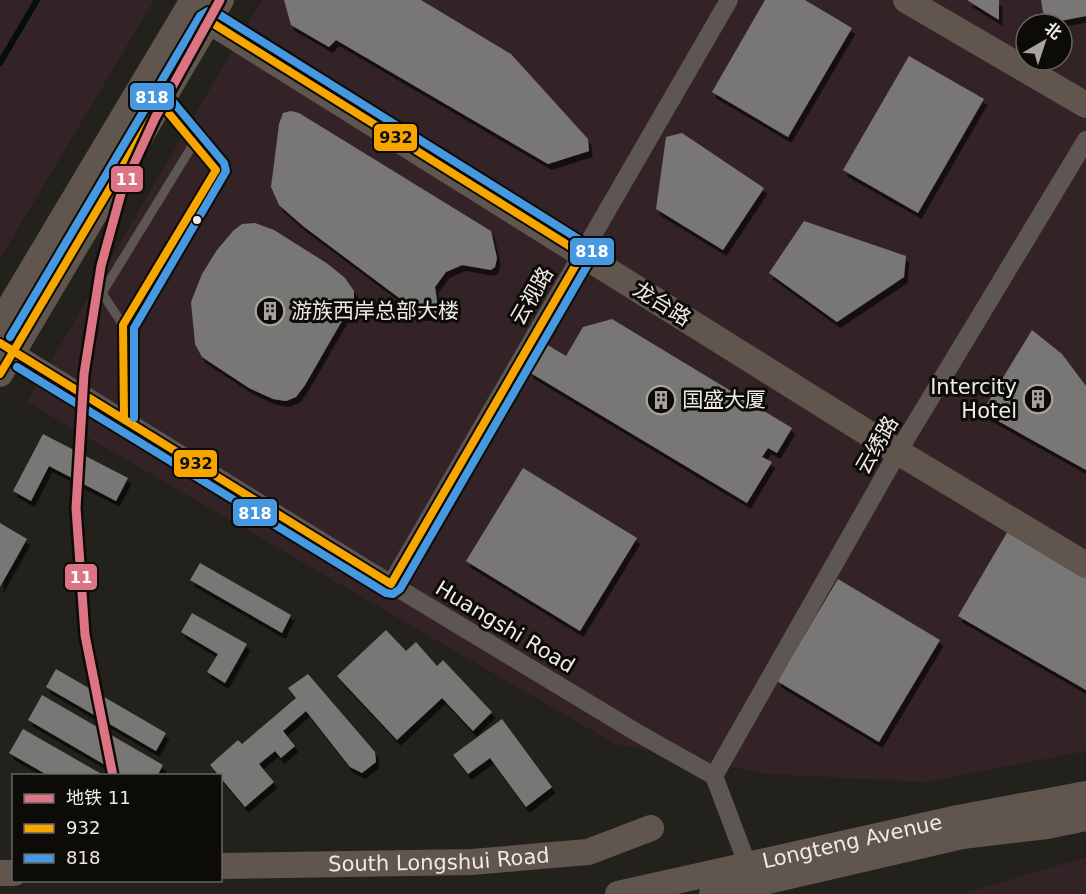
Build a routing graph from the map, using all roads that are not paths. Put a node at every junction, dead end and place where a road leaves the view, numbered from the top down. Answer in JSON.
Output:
{"nodes":[{"id":1,"x":193,"y":0,"type":"edge"},
{"id":2,"x":729,"y":0,"type":"edge"},
{"id":3,"x":906,"y":0,"type":"edge"},
{"id":4,"x":215,"y":10,"type":"edge"},
{"id":5,"x":161,"y":104,"type":"junction"},
{"id":6,"x":1086,"y":105,"type":"edge"},
{"id":7,"x":1086,"y":140,"type":"edge"},
{"id":8,"x":194,"y":143,"type":"junction"},
{"id":9,"x":582,"y":254,"type":"junction"},
{"id":10,"x":0,"y":323,"type":"edge"},
{"id":11,"x":123,"y":325,"type":"junction"},
{"id":12,"x":7,"y":347,"type":"edge"},
{"id":13,"x":0,"y":374,"type":"edge"},
{"id":14,"x":124,"y":418,"type":"junction"},
{"id":15,"x":898,"y":452,"type":"junction"},
{"id":16,"x":1086,"y":565,"type":"edge"},
{"id":17,"x":391,"y":584,"type":"junction"},
{"id":18,"x":714,"y":776,"type":"junction"},
{"id":19,"x":1086,"y":794,"type":"edge"},
{"id":20,"x":1086,"y":818,"type":"edge"},
{"id":21,"x":651,"y":828,"type":"dead end"},
{"id":22,"x":222,"y":866,"type":"edge"},
{"id":23,"x":752,"y":875,"type":"junction"},
{"id":24,"x":618,"y":894,"type":"edge"},
{"id":25,"x":711,"y":894,"type":"edge"}],
"edges":[{"from":1,"to":10,"type":"main road"},
{"from":2,"to":9,"type":"street","name":"云视路"},
{"from":3,"to":6,"type":"main road"},
{"from":4,"to":5,"type":"main road"},
{"from":4,"to":9,"type":"main road","name":"龙台路"},
{"from":5,"to":8,"type":"lane"},
{"from":5,"to":12,"type":"main road"},
{"from":7,"to":15,"type":"street","name":"云绣路"},
{"from":8,"to":11,"type":"lane"},
{"from":8,"to":11,"type":"lane"},
{"from":9,"to":15,"type":"main road","name":"龙台路"},
{"from":9,"to":17,"type":"street","name":"云视路"},
{"from":11,"to":14,"type":"lane"},
{"from":12,"to":13,"type":"main road"},
{"from":12,"to":14,"type":"street","name":"Huangshi Road"},
{"from":14,"to":17,"type":"street","name":"Huangshi Road"},
{"from":15,"to":16,"type":"main road","name":"龙台路"},
{"from":15,"to":18,"type":"street","name":"云绣路"},
{"from":17,"to":18,"type":"street","name":"Huangshi Road"},
{"from":18,"to":23,"type":"street"},
{"from":19,"to":23,"type":"main road","name":"Longteng Avenue"},
{"from":20,"to":23,"type":"main road","name":"Longteng Avenue"},
{"from":21,"to":22,"type":"main road","name":"South Longshui Road"},
{"from":23,"to":24,"type":"main road","name":"Longteng Avenue"},
{"from":23,"to":25,"type":"main road","name":"Longteng Avenue"}]}
